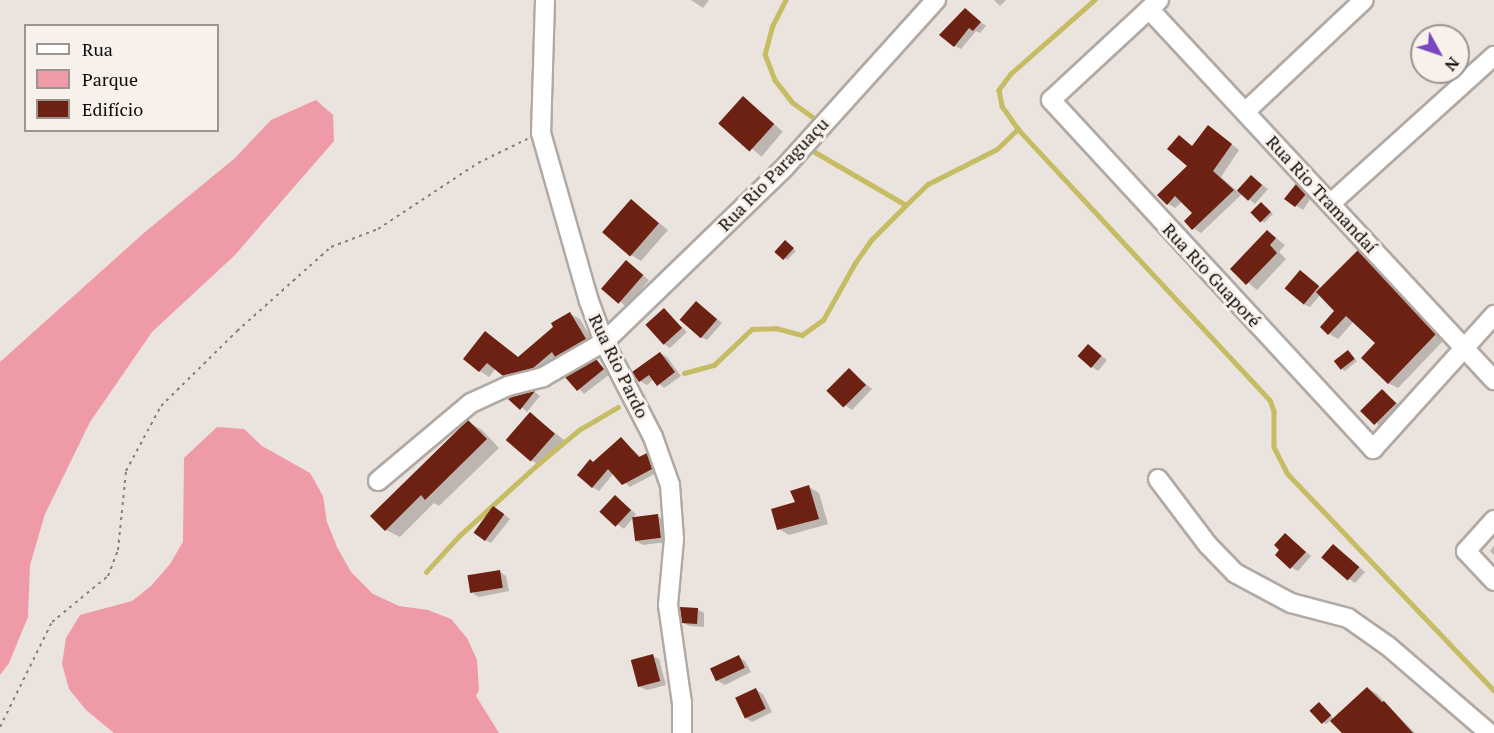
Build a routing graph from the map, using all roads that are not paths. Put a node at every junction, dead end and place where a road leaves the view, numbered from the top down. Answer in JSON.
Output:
{"nodes":[{"id":1,"x":545,"y":0,"type":"edge"},
{"id":2,"x":936,"y":0,"type":"edge"},
{"id":3,"x":1364,"y":0,"type":"edge"},
{"id":4,"x":1154,"y":5,"type":"edge"},
{"id":5,"x":1494,"y":56,"type":"edge"},
{"id":6,"x":1245,"y":112,"type":"junction"},
{"id":7,"x":1330,"y":204,"type":"junction"},
{"id":8,"x":1494,"y":315,"type":"edge"},
{"id":9,"x":604,"y":342,"type":"junction"},
{"id":10,"x":1465,"y":348,"type":"junction"},
{"id":11,"x":1494,"y":380,"type":"edge"},
{"id":12,"x":1158,"y":479,"type":"dead end"},
{"id":13,"x":378,"y":481,"type":"dead end"},
{"id":14,"x":1494,"y":520,"type":"edge"},
{"id":15,"x":1494,"y":580,"type":"edge"},
{"id":16,"x":682,"y":733,"type":"edge"},
{"id":17,"x":1489,"y":733,"type":"edge"}],
"edges":[{"from":1,"to":9,"type":"street","name":"Rua Rio Pardo"},
{"from":2,"to":9,"type":"street","name":"Rua Rio Paraguaçu"},
{"from":3,"to":6,"type":"street"},
{"from":4,"to":6,"type":"street","name":"Rua Rio Tramandaí"},
{"from":4,"to":10,"type":"street","name":"Rua Rio Guaporé"},
{"from":5,"to":7,"type":"street"},
{"from":6,"to":7,"type":"street","name":"Rua Rio Tramandaí"},
{"from":7,"to":10,"type":"street","name":"Rua Rio Tramandaí"},
{"from":8,"to":10,"type":"street"},
{"from":9,"to":13,"type":"street","name":"Rua Rio Paraguaçu"},
{"from":9,"to":16,"type":"street","name":"Rua Rio Pardo"},
{"from":10,"to":11,"type":"street","name":"Rua Rio Tramandaí"},
{"from":12,"to":17,"type":"street"},
{"from":14,"to":15,"type":"street"}]}
